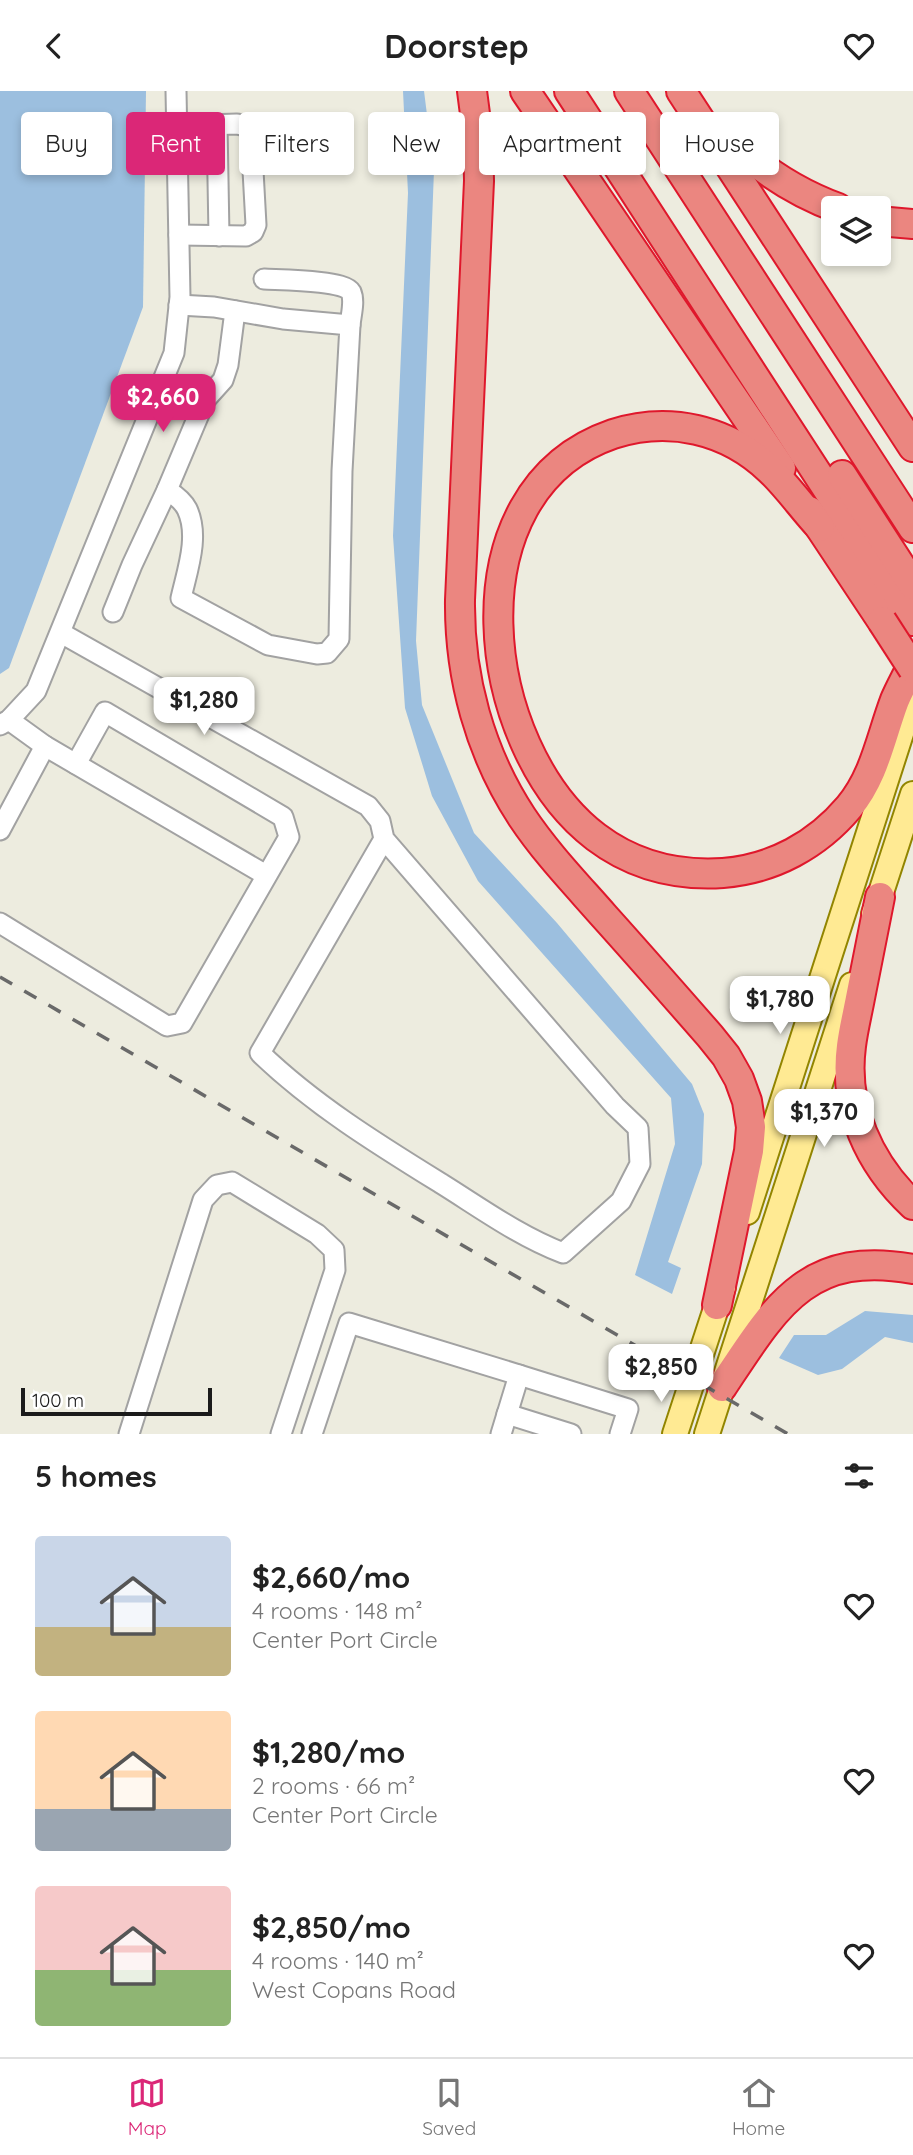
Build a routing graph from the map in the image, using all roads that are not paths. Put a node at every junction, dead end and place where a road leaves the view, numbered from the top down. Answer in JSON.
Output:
{"nodes":[{"id":1,"x":176,"y":91,"type":"edge"},
{"id":2,"x":471,"y":91,"type":"edge"},
{"id":3,"x":525,"y":91,"type":"edge"},
{"id":4,"x":569,"y":91,"type":"edge"},
{"id":5,"x":593,"y":91,"type":"edge"},
{"id":6,"x":629,"y":91,"type":"edge"},
{"id":7,"x":652,"y":91,"type":"edge"},
{"id":8,"x":681,"y":91,"type":"edge"},
{"id":9,"x":690,"y":91,"type":"edge"},
{"id":10,"x":176,"y":112,"type":"edge"},
{"id":11,"x":225,"y":125,"type":"edge"},
{"id":12,"x":177,"y":175,"type":"edge"},
{"id":13,"x":218,"y":175,"type":"edge"},
{"id":14,"x":821,"y":200,"type":"edge"},
{"id":15,"x":891,"y":222,"type":"edge"},
{"id":16,"x":913,"y":224,"type":"edge"},
{"id":17,"x":179,"y":235,"type":"junction"},
{"id":18,"x":219,"y":236,"type":"junction"},
{"id":19,"x":264,"y":279,"type":"dead end"},
{"id":20,"x":179,"y":306,"type":"junction"},
{"id":21,"x":235,"y":311,"type":"junction"},
{"id":22,"x":350,"y":325,"type":"junction"},
{"id":23,"x":913,"y":447,"type":"edge"},
{"id":24,"x":167,"y":489,"type":"junction"},
{"id":25,"x":913,"y":494,"type":"edge"},
{"id":26,"x":820,"y":527,"type":"junction"},
{"id":27,"x":913,"y":528,"type":"edge"},
{"id":28,"x":903,"y":582,"type":"edge"},
{"id":29,"x":113,"y":612,"type":"dead end"},
{"id":30,"x":913,"y":621,"type":"edge"},
{"id":31,"x":61,"y":633,"type":"junction"},
{"id":32,"x":913,"y":663,"type":"edge"},
{"id":33,"x":913,"y":669,"type":"edge"},
{"id":34,"x":913,"y":696,"type":"edge"},
{"id":35,"x":5,"y":722,"type":"edge"},
{"id":36,"x":45,"y":746,"type":"junction"},
{"id":37,"x":76,"y":764,"type":"junction"},
{"id":38,"x":913,"y":794,"type":"edge"},
{"id":39,"x":0,"y":830,"type":"edge"},
{"id":40,"x":384,"y":839,"type":"junction"},
{"id":41,"x":266,"y":876,"type":"junction"},
{"id":42,"x":880,"y":897,"type":"junction"},
{"id":43,"x":0,"y":923,"type":"edge"},
{"id":44,"x":913,"y":1205,"type":"edge"},
{"id":45,"x":913,"y":1269,"type":"edge"},
{"id":46,"x":717,"y":1305,"type":"junction"},
{"id":47,"x":519,"y":1375,"type":"junction"},
{"id":48,"x":722,"y":1387,"type":"junction"},
{"id":49,"x":507,"y":1415,"type":"junction"},
{"id":50,"x":129,"y":1434,"type":"edge"},
{"id":51,"x":281,"y":1434,"type":"edge"},
{"id":52,"x":312,"y":1434,"type":"edge"},
{"id":53,"x":501,"y":1434,"type":"edge"},
{"id":54,"x":571,"y":1434,"type":"edge"},
{"id":55,"x":620,"y":1434,"type":"edge"},
{"id":56,"x":675,"y":1434,"type":"edge"},
{"id":57,"x":707,"y":1434,"type":"edge"}],
"edges":[{"from":1,"to":10,"type":"street"},
{"from":2,"to":46,"type":"highway"},
{"from":3,"to":26,"type":"highway"},
{"from":4,"to":28,"type":"highway"},
{"from":5,"to":28,"type":"highway"},
{"from":6,"to":27,"type":"highway"},
{"from":7,"to":25,"type":"highway"},
{"from":8,"to":23,"type":"highway"},
{"from":9,"to":14,"type":"highway"},
{"from":11,"to":18,"type":"street"},
{"from":12,"to":17,"type":"street"},
{"from":13,"to":18,"type":"street"},
{"from":15,"to":16,"type":"highway"},
{"from":17,"to":18,"type":"street"},
{"from":17,"to":20,"type":"street"},
{"from":19,"to":22,"type":"street"},
{"from":20,"to":21,"type":"street"},
{"from":20,"to":31,"type":"street"},
{"from":21,"to":22,"type":"street"},
{"from":21,"to":24,"type":"street"},
{"from":22,"to":24,"type":"street"},
{"from":24,"to":29,"type":"street"},
{"from":26,"to":32,"type":"highway"},
{"from":26,"to":33,"type":"highway","bridge":true},
{"from":28,"to":30,"type":"highway"},
{"from":31,"to":35,"type":"street"},
{"from":31,"to":40,"type":"street"},
{"from":34,"to":46,"type":"main road"},
{"from":35,"to":36,"type":"street"},
{"from":36,"to":37,"type":"street"},
{"from":36,"to":39,"type":"street"},
{"from":37,"to":41,"type":"street"},
{"from":37,"to":41,"type":"street"},
{"from":38,"to":42,"type":"main road"},
{"from":40,"to":40,"type":"street"},
{"from":41,"to":43,"type":"street"},
{"from":42,"to":44,"type":"highway"},
{"from":42,"to":48,"type":"main road"},
{"from":45,"to":48,"type":"highway"},
{"from":46,"to":56,"type":"main road"},
{"from":47,"to":49,"type":"street"},
{"from":47,"to":52,"type":"street"},
{"from":47,"to":55,"type":"street"},
{"from":48,"to":57,"type":"main road"},
{"from":49,"to":53,"type":"street"},
{"from":49,"to":54,"type":"street"},
{"from":50,"to":51,"type":"street"}]}
